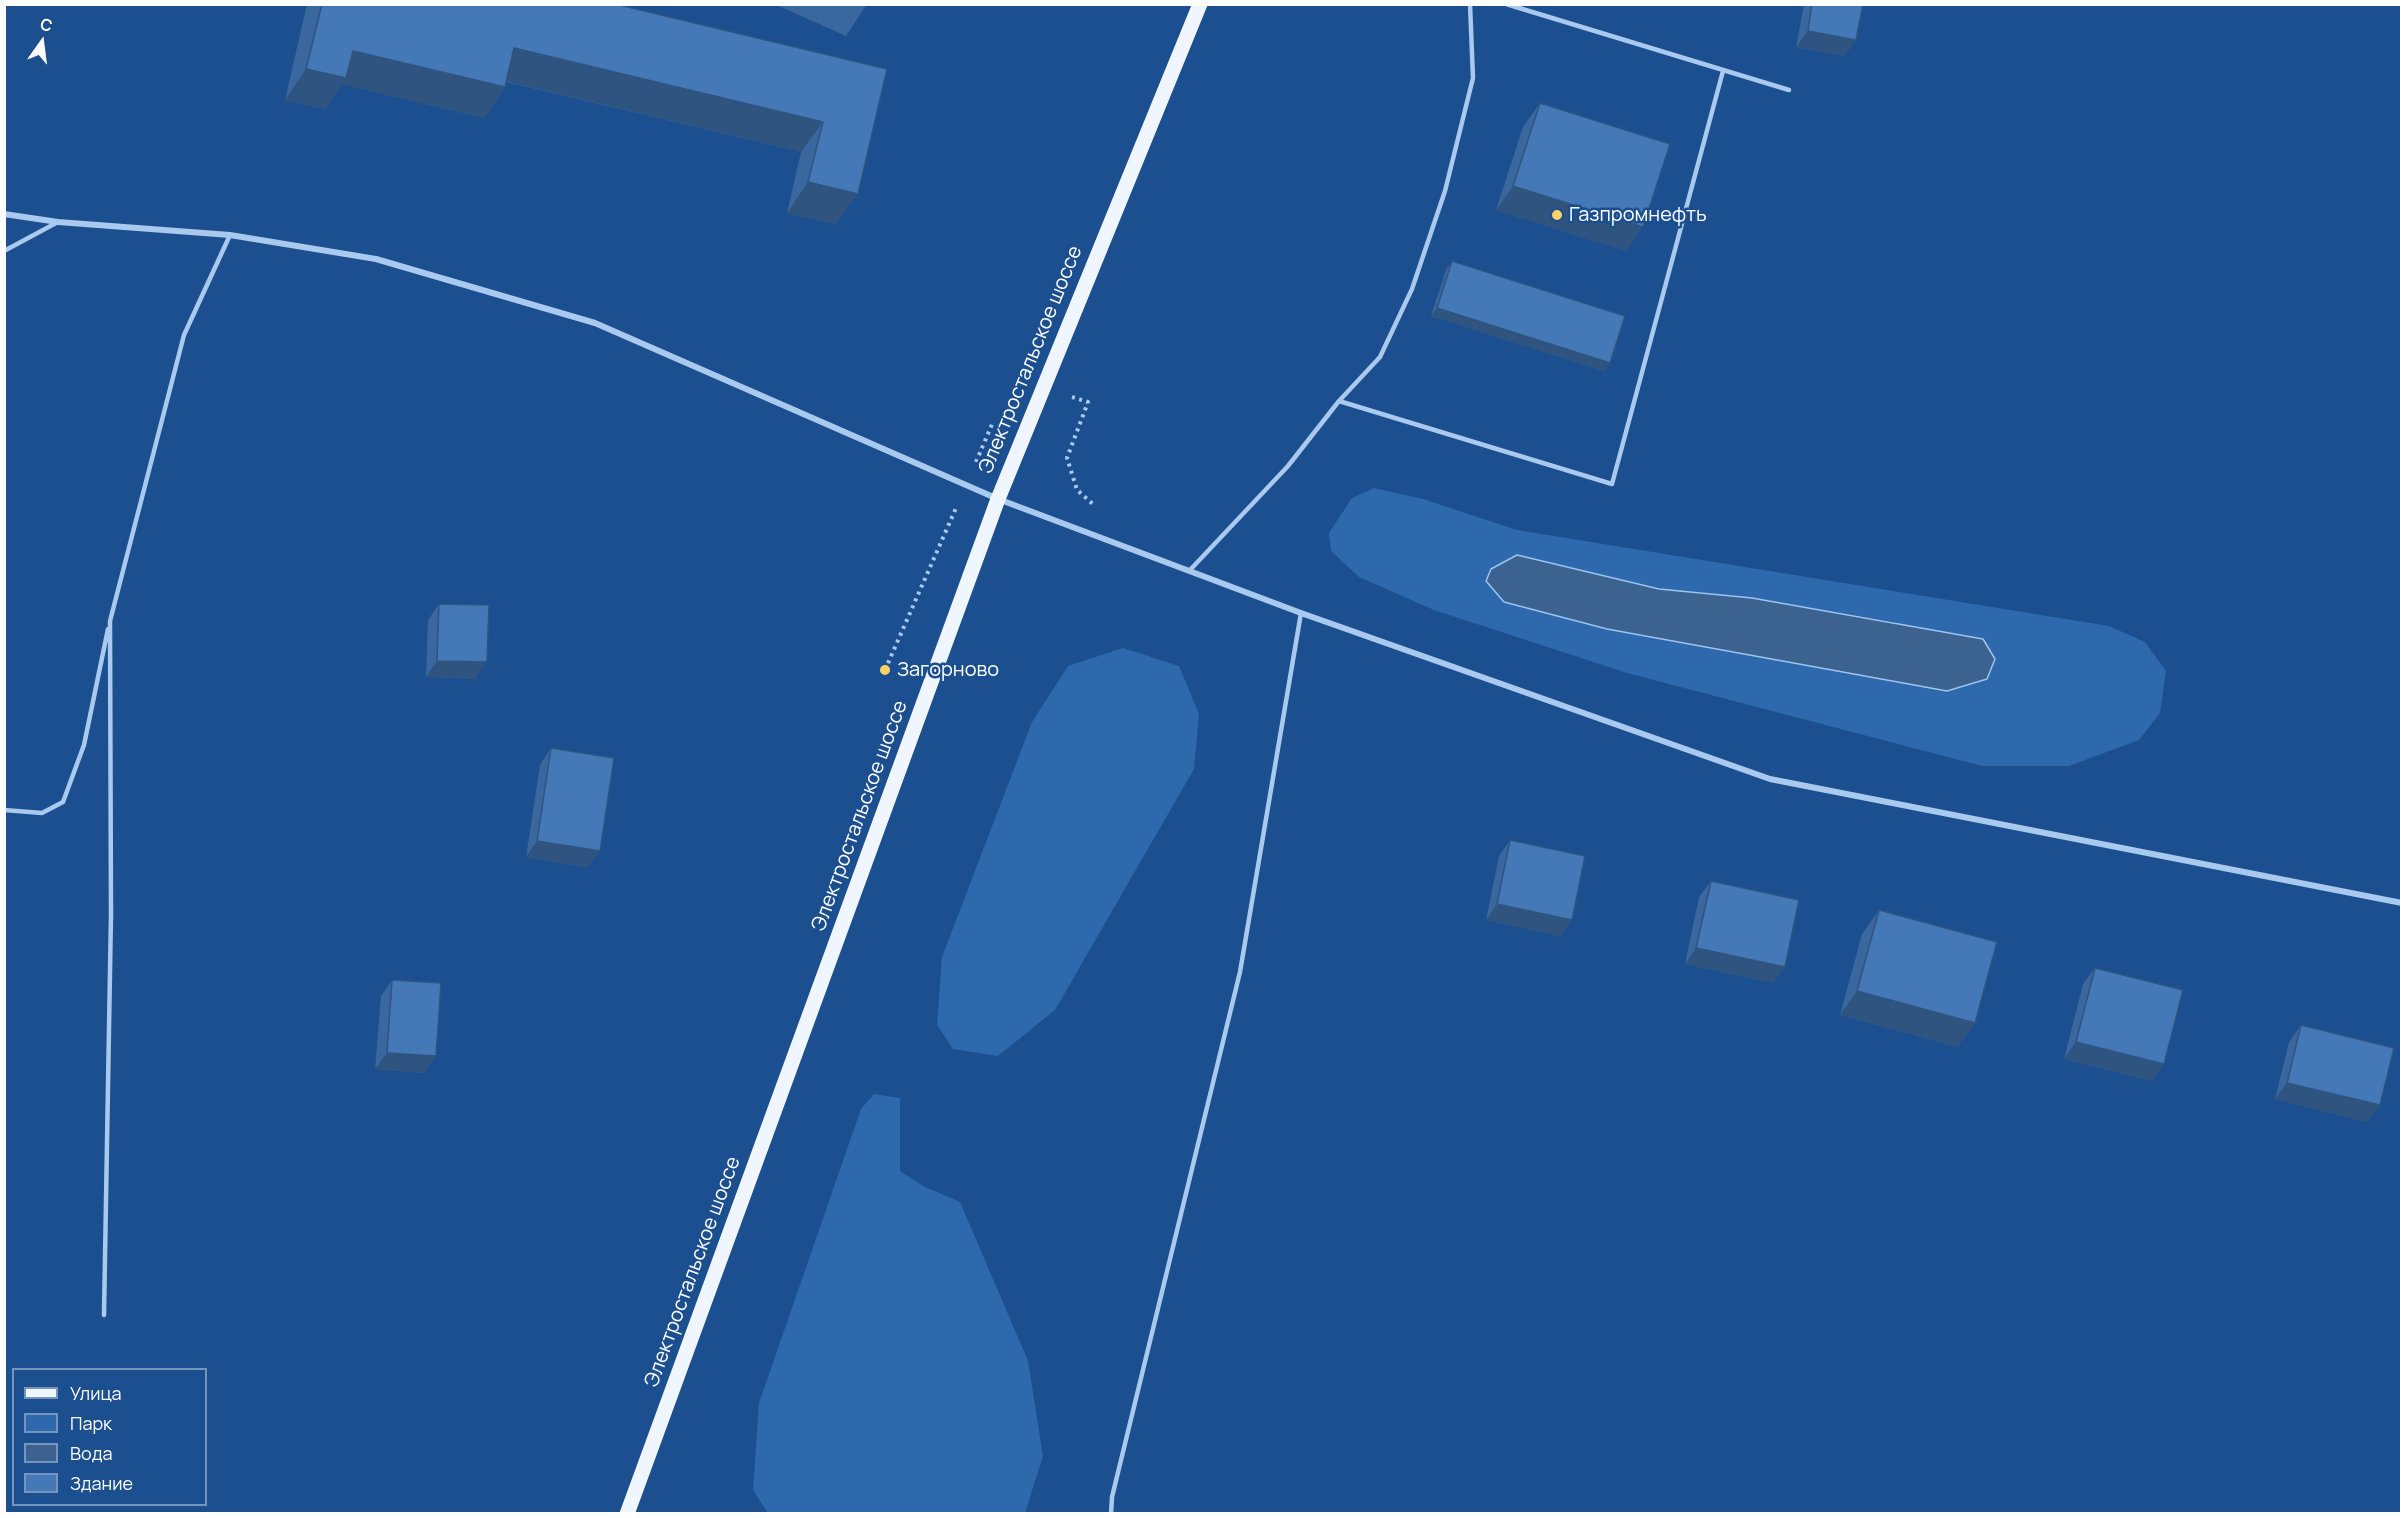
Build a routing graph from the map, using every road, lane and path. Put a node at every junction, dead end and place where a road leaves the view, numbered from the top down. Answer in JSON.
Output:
{"nodes":[{"id":1,"x":1200,"y":4,"type":"edge"},
{"id":2,"x":1470,"y":4,"type":"edge"},
{"id":3,"x":1506,"y":4,"type":"edge"},
{"id":4,"x":1723,"y":71,"type":"junction"},
{"id":5,"x":1789,"y":90,"type":"dead end"},
{"id":6,"x":4,"y":214,"type":"edge"},
{"id":7,"x":58,"y":222,"type":"junction"},
{"id":8,"x":230,"y":235,"type":"junction"},
{"id":9,"x":4,"y":251,"type":"edge"},
{"id":10,"x":1042,"y":386,"type":"junction"},
{"id":11,"x":1339,"y":401,"type":"junction"},
{"id":12,"x":966,"y":484,"type":"junction"},
{"id":13,"x":998,"y":499,"type":"junction"},
{"id":14,"x":1095,"y":506,"type":"dead end"},
{"id":15,"x":1190,"y":570,"type":"junction"},
{"id":16,"x":1301,"y":613,"type":"junction"},
{"id":17,"x":110,"y":621,"type":"junction"},
{"id":18,"x":885,"y":670,"type":"dead end"},
{"id":19,"x":4,"y":810,"type":"edge"},
{"id":20,"x":2402,"y":903,"type":"edge"},
{"id":21,"x":104,"y":1315,"type":"dead end"},
{"id":22,"x":627,"y":1514,"type":"edge"},
{"id":23,"x":1111,"y":1514,"type":"edge"}],
"edges":[{"from":1,"to":10,"type":"main road","name":"Электростальское шоссе"},
{"from":2,"to":11,"type":"lane"},
{"from":3,"to":4,"type":"lane"},
{"from":4,"to":5,"type":"lane"},
{"from":4,"to":11,"type":"lane"},
{"from":6,"to":7,"type":"street"},
{"from":7,"to":8,"type":"street"},
{"from":7,"to":9,"type":"lane"},
{"from":8,"to":12,"type":"street"},
{"from":8,"to":17,"type":"lane"},
{"from":10,"to":13,"type":"main road","name":"Электростальское шоссе"},
{"from":10,"to":14,"type":"path"},
{"from":11,"to":15,"type":"lane"},
{"from":12,"to":13,"type":"street"},
{"from":12,"to":18,"type":"path"},
{"from":13,"to":15,"type":"street"},
{"from":13,"to":22,"type":"main road","name":"Электростальское шоссе"},
{"from":15,"to":16,"type":"street"},
{"from":16,"to":20,"type":"street"},
{"from":16,"to":23,"type":"lane"},
{"from":17,"to":19,"type":"lane"},
{"from":17,"to":21,"type":"lane"}]}
